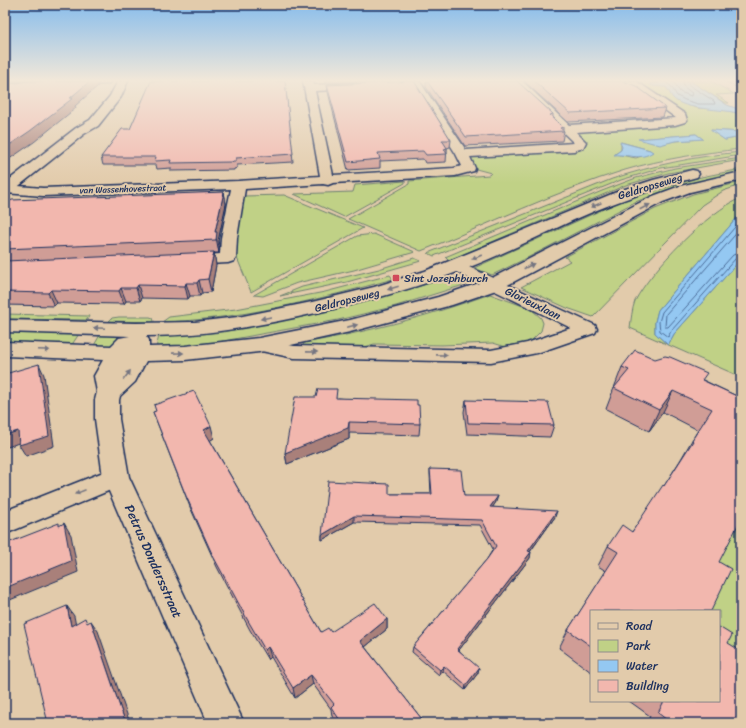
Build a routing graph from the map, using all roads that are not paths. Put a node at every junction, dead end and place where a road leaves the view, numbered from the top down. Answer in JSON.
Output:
{"nodes":[{"id":1,"x":100,"y":115,"type":"edge"},
{"id":2,"x":315,"y":115,"type":"edge"},
{"id":3,"x":435,"y":115,"type":"edge"},
{"id":4,"x":552,"y":115,"type":"edge"},
{"id":5,"x":679,"y":115,"type":"edge"},
{"id":6,"x":566,"y":129,"type":"junction"},
{"id":7,"x":462,"y":154,"type":"junction"},
{"id":8,"x":741,"y":165,"type":"edge"},
{"id":9,"x":741,"y":176,"type":"edge"},
{"id":10,"x":328,"y":181,"type":"junction"},
{"id":11,"x":239,"y":185,"type":"junction"},
{"id":12,"x":6,"y":189,"type":"edge"},
{"id":13,"x":173,"y":260,"type":"edge"},
{"id":14,"x":456,"y":266,"type":"junction"},
{"id":15,"x":494,"y":284,"type":"junction"},
{"id":16,"x":5,"y":326,"type":"edge"},
{"id":17,"x":138,"y":329,"type":"junction"},
{"id":18,"x":588,"y":330,"type":"joint"},
{"id":19,"x":259,"y":345,"type":"junction"},
{"id":20,"x":5,"y":349,"type":"edge"},
{"id":21,"x":117,"y":353,"type":"junction"},
{"id":22,"x":139,"y":354,"type":"junction"},
{"id":23,"x":109,"y":392,"type":"junction"},
{"id":24,"x":116,"y":477,"type":"junction"},
{"id":25,"x":5,"y":523,"type":"edge"},
{"id":26,"x":226,"y":723,"type":"edge"}],
"edges":[{"from":1,"to":12,"type":"main road"},
{"from":2,"to":10,"type":"street"},
{"from":3,"to":7,"type":"street"},
{"from":4,"to":6,"type":"street"},
{"from":5,"to":6,"type":"street"},
{"from":6,"to":7,"type":"street"},
{"from":7,"to":10,"type":"street","name":"van Wassenhovestraat"},
{"from":8,"to":14,"type":"main road","name":"Geldropseweg","one_way":true},
{"from":15,"to":9,"type":"main road","name":"Geldropseweg","one_way":true},
{"from":10,"to":11,"type":"street","name":"van Wassenhovestraat"},
{"from":11,"to":12,"type":"street","name":"van Wassenhovestraat"},
{"from":11,"to":13,"type":"street"},
{"from":14,"to":15,"type":"street","name":"Glorieuxlaan"},
{"from":14,"to":17,"type":"main road","name":"Geldropseweg","one_way":true},
{"from":15,"to":18,"type":"street","name":"Glorieuxlaan"},
{"from":19,"to":15,"type":"main road","name":"Geldropseweg","one_way":true},
{"from":17,"to":16,"type":"main road","name":"Geldropseweg","one_way":true},
{"from":17,"to":21,"type":"main road","name":"Petrus Dondersstraat"},
{"from":17,"to":22,"type":"main road"},
{"from":19,"to":18,"type":"street","name":"Geldropseweg","one_way":true},
{"from":22,"to":19,"type":"main road","name":"Geldropseweg","one_way":true},
{"from":20,"to":21,"type":"main road","name":"Geldropseweg","one_way":true},
{"from":21,"to":22,"type":"main road","name":"Geldropseweg"},
{"from":21,"to":23,"type":"main road","name":"Petrus Dondersstraat"},
{"from":23,"to":22,"type":"main road","one_way":true},
{"from":23,"to":24,"type":"main road","name":"Petrus Dondersstraat"},
{"from":24,"to":25,"type":"street","one_way":true},
{"from":24,"to":26,"type":"main road","name":"Petrus Dondersstraat"}]}
